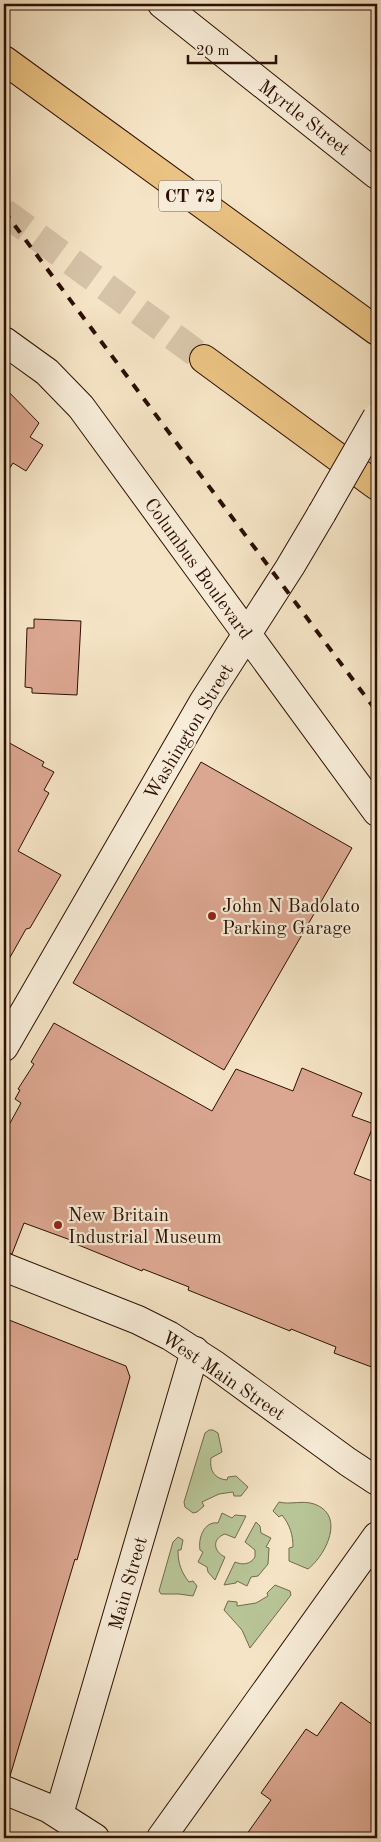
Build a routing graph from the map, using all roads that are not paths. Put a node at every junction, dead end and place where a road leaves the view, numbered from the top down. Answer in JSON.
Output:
{"nodes":[{"id":1,"x":162,"y":4,"type":"edge"},
{"id":2,"x":4,"y":60,"type":"edge"},
{"id":3,"x":377,"y":174,"type":"edge"},
{"id":4,"x":377,"y":331,"type":"edge"},
{"id":5,"x":4,"y":341,"type":"edge"},
{"id":6,"x":204,"y":359,"type":"tunnel mouth"},
{"id":7,"x":377,"y":417,"type":"edge"},
{"id":8,"x":377,"y":486,"type":"edge"},
{"id":9,"x":247,"y":634,"type":"junction"},
{"id":10,"x":377,"y":812,"type":"edge"},
{"id":11,"x":4,"y":1048,"type":"edge"},
{"id":12,"x":4,"y":1267,"type":"edge"},
{"id":13,"x":195,"y":1351,"type":"junction"},
{"id":14,"x":377,"y":1481,"type":"edge"},
{"id":15,"x":377,"y":1536,"type":"edge"},
{"id":16,"x":4,"y":1790,"type":"edge"},
{"id":17,"x":59,"y":1814,"type":"junction"},
{"id":18,"x":95,"y":1838,"type":"edge"},
{"id":19,"x":161,"y":1838,"type":"edge"}],
"edges":[{"from":1,"to":3,"type":"main road","name":"Myrtle Street"},
{"from":2,"to":4,"type":"highway","number":"CT 72"},
{"from":5,"to":9,"type":"main road","name":"Columbus Boulevard"},
{"from":6,"to":8,"type":"highway"},
{"from":7,"to":9,"type":"main road","name":"Washington Street","bridge":true},
{"from":9,"to":10,"type":"main road","name":"Columbus Boulevard"},
{"from":9,"to":11,"type":"main road","name":"Washington Street"},
{"from":12,"to":13,"type":"main road","name":"West Main Street"},
{"from":13,"to":14,"type":"main road","name":"West Main Street"},
{"from":13,"to":17,"type":"main road","name":"Main Street"},
{"from":15,"to":19,"type":"main road"},
{"from":16,"to":17,"type":"main road"},
{"from":17,"to":18,"type":"main road"}]}
